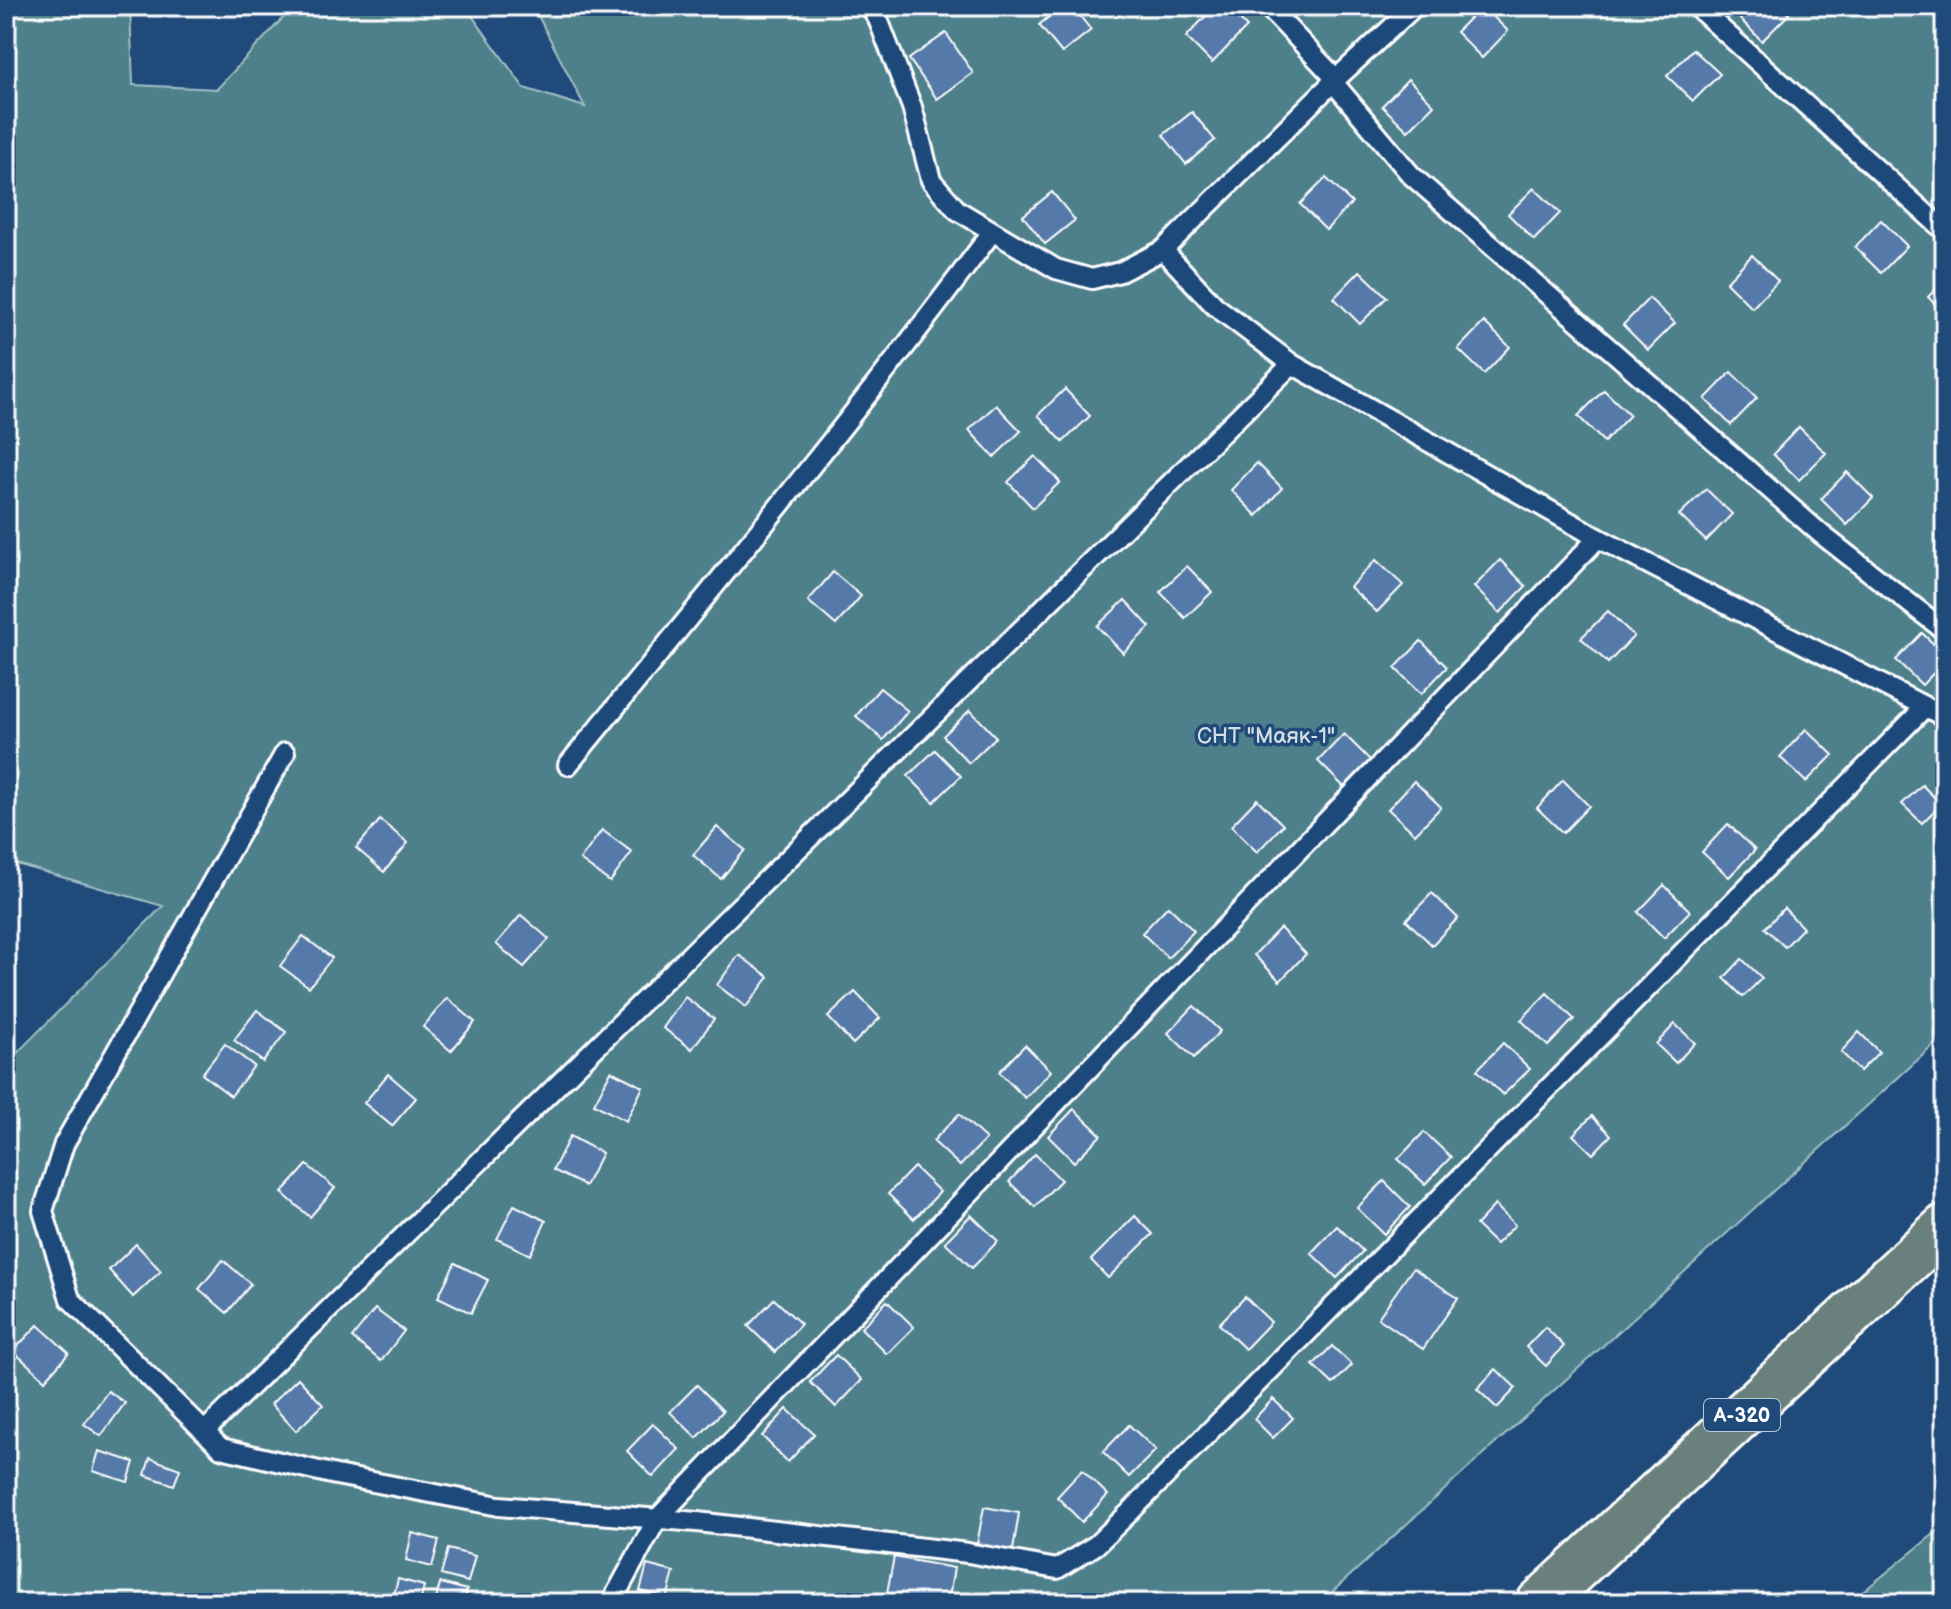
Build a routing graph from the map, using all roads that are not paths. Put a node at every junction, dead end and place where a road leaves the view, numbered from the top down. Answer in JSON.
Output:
{"nodes":[{"id":1,"x":870,"y":6,"type":"edge"},
{"id":2,"x":1267,"y":6,"type":"edge"},
{"id":3,"x":1415,"y":6,"type":"edge"},
{"id":4,"x":1696,"y":6,"type":"edge"},
{"id":5,"x":1335,"y":80,"type":"junction"},
{"id":6,"x":1945,"y":231,"type":"edge"},
{"id":7,"x":992,"y":232,"type":"junction"},
{"id":8,"x":1163,"y":250,"type":"junction"},
{"id":9,"x":1292,"y":364,"type":"junction"},
{"id":10,"x":1598,"y":538,"type":"junction"},
{"id":11,"x":1945,"y":631,"type":"edge"},
{"id":12,"x":1925,"y":707,"type":"junction"},
{"id":13,"x":1945,"y":717,"type":"edge"},
{"id":14,"x":285,"y":753,"type":"dead end"},
{"id":15,"x":568,"y":765,"type":"dead end"},
{"id":16,"x":1945,"y":1227,"type":"edge"},
{"id":17,"x":205,"y":1431,"type":"junction"},
{"id":18,"x":657,"y":1519,"type":"junction"},
{"id":19,"x":611,"y":1603,"type":"edge"},
{"id":20,"x":1539,"y":1603,"type":"edge"}],
"edges":[{"from":1,"to":7,"type":"lane"},
{"from":2,"to":5,"type":"lane"},
{"from":3,"to":5,"type":"lane"},
{"from":4,"to":6,"type":"lane"},
{"from":5,"to":8,"type":"lane"},
{"from":5,"to":11,"type":"lane"},
{"from":7,"to":8,"type":"lane"},
{"from":7,"to":15,"type":"lane"},
{"from":8,"to":9,"type":"lane"},
{"from":9,"to":10,"type":"lane"},
{"from":9,"to":17,"type":"lane"},
{"from":10,"to":12,"type":"lane"},
{"from":10,"to":18,"type":"lane"},
{"from":12,"to":13,"type":"lane"},
{"from":12,"to":18,"type":"lane"},
{"from":14,"to":17,"type":"lane"},
{"from":16,"to":20,"type":"highway","number":"А-320"},
{"from":17,"to":18,"type":"lane"},
{"from":18,"to":19,"type":"lane"}]}
